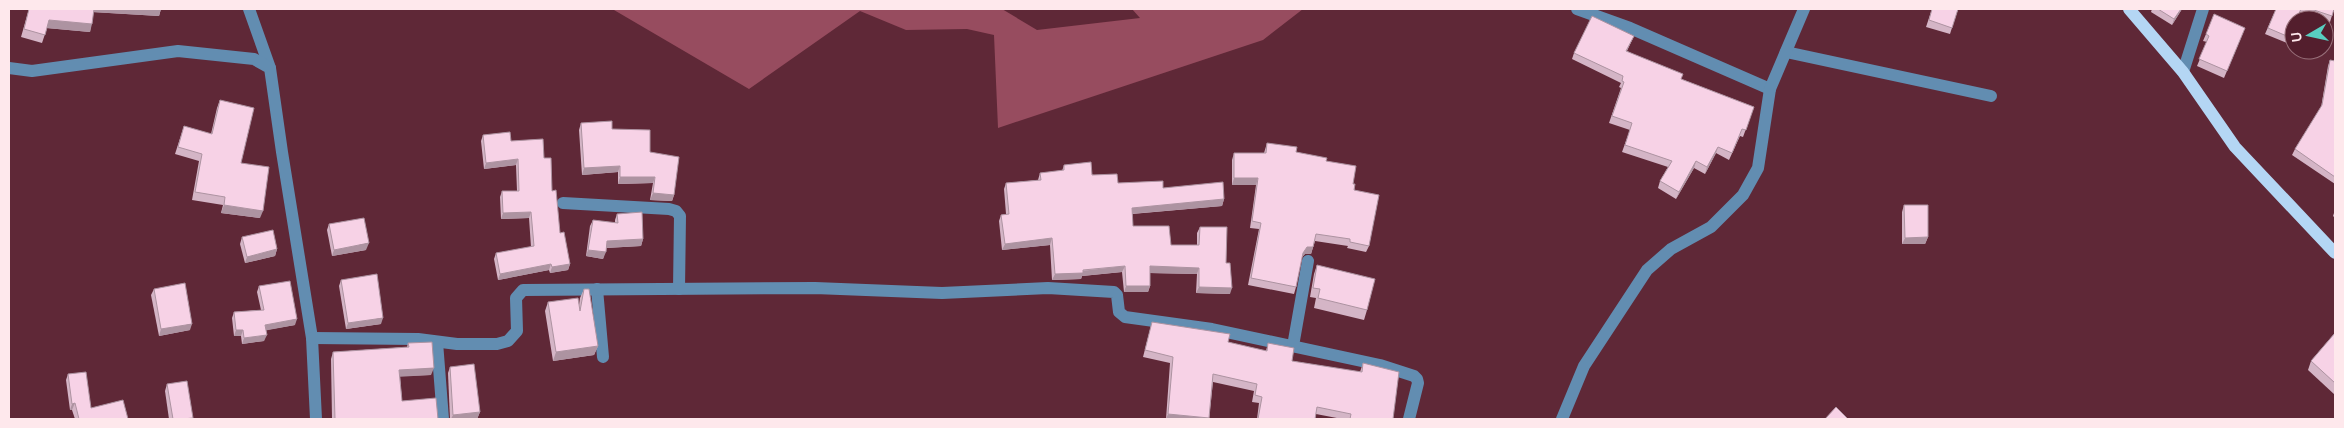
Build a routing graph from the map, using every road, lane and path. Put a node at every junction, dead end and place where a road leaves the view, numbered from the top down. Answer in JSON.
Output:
{"nodes":[{"id":1,"x":249,"y":9,"type":"edge"},
{"id":2,"x":1577,"y":9,"type":"edge"},
{"id":3,"x":1804,"y":9,"type":"edge"},
{"id":4,"x":2129,"y":9,"type":"edge"},
{"id":5,"x":2204,"y":9,"type":"edge"},
{"id":6,"x":1786,"y":52,"type":"junction"},
{"id":7,"x":9,"y":68,"type":"edge"},
{"id":8,"x":270,"y":68,"type":"junction"},
{"id":9,"x":2183,"y":72,"type":"junction"},
{"id":10,"x":1770,"y":89,"type":"junction"},
{"id":11,"x":1990,"y":96,"type":"dead end"},
{"id":12,"x":563,"y":204,"type":"dead end"},
{"id":13,"x":2335,"y":253,"type":"edge"},
{"id":14,"x":1308,"y":261,"type":"dead end"},
{"id":15,"x":596,"y":289,"type":"junction"},
{"id":16,"x":679,"y":289,"type":"junction"},
{"id":17,"x":312,"y":338,"type":"junction"},
{"id":18,"x":437,"y":342,"type":"junction"},
{"id":19,"x":1293,"y":346,"type":"junction"},
{"id":20,"x":603,"y":357,"type":"dead end"},
{"id":21,"x":316,"y":419,"type":"edge"},
{"id":22,"x":443,"y":419,"type":"edge"},
{"id":23,"x":1409,"y":419,"type":"edge"},
{"id":24,"x":1562,"y":419,"type":"edge"}],
"edges":[{"from":1,"to":8,"type":"street"},
{"from":2,"to":10,"type":"street"},
{"from":3,"to":6,"type":"street"},
{"from":4,"to":9,"type":"main road"},
{"from":5,"to":9,"type":"street"},
{"from":6,"to":10,"type":"street"},
{"from":6,"to":11,"type":"street"},
{"from":7,"to":8,"type":"street"},
{"from":8,"to":17,"type":"street"},
{"from":9,"to":13,"type":"main road"},
{"from":10,"to":24,"type":"street"},
{"from":12,"to":16,"type":"street"},
{"from":14,"to":19,"type":"street"},
{"from":15,"to":16,"type":"street"},
{"from":15,"to":18,"type":"street"},
{"from":15,"to":20,"type":"street"},
{"from":16,"to":19,"type":"street"},
{"from":17,"to":18,"type":"street"},
{"from":17,"to":21,"type":"street"},
{"from":18,"to":22,"type":"street"},
{"from":19,"to":23,"type":"street"}]}
